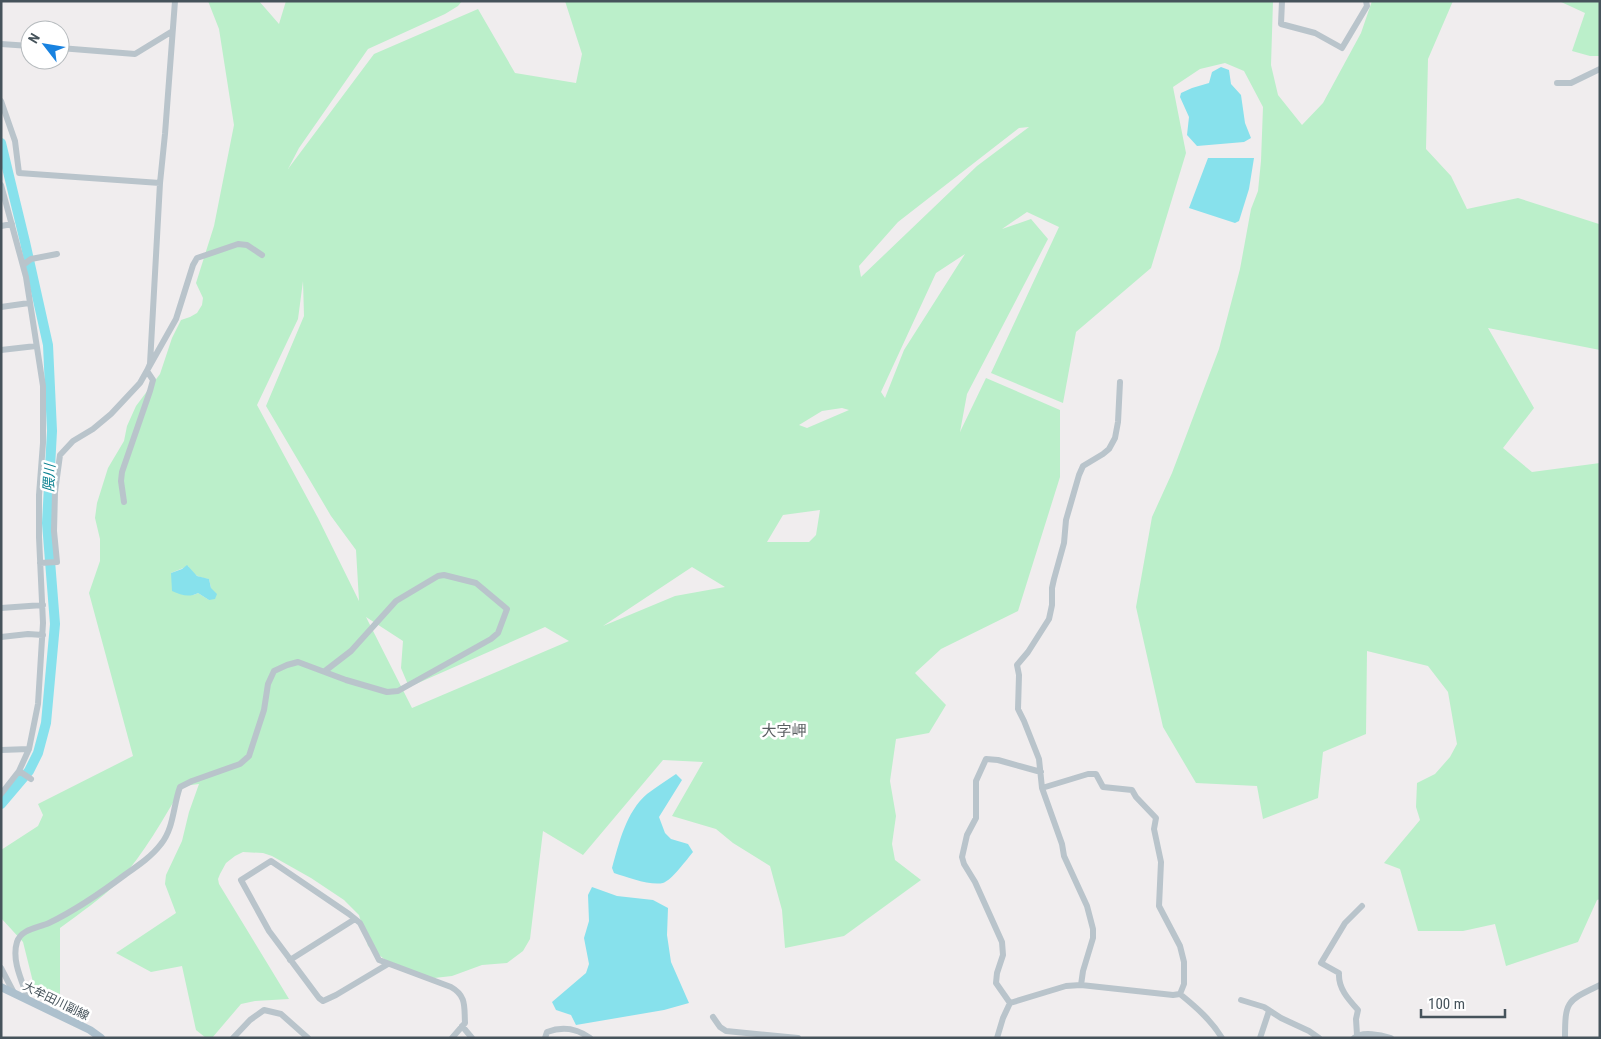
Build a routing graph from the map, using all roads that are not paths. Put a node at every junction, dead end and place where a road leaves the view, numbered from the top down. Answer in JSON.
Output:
{"nodes":[{"id":1,"x":175,"y":1,"type":"edge"},
{"id":2,"x":1282,"y":1,"type":"edge"},
{"id":3,"x":1366,"y":1,"type":"edge"},
{"id":4,"x":171,"y":32,"type":"junction"},
{"id":5,"x":1,"y":44,"type":"edge"},
{"id":6,"x":20,"y":45,"type":"edge"},
{"id":7,"x":70,"y":49,"type":"edge"},
{"id":8,"x":1600,"y":69,"type":"edge"},
{"id":9,"x":1557,"y":83,"type":"dead end"},
{"id":10,"x":1,"y":101,"type":"edge"},
{"id":11,"x":160,"y":183,"type":"junction"},
{"id":12,"x":1,"y":185,"type":"edge"},
{"id":13,"x":12,"y":224,"type":"junction"},
{"id":14,"x":1,"y":226,"type":"edge"},
{"id":15,"x":57,"y":254,"type":"dead end"},
{"id":16,"x":262,"y":255,"type":"dead end"},
{"id":17,"x":22,"y":265,"type":"junction"},
{"id":18,"x":29,"y":303,"type":"junction"},
{"id":19,"x":1,"y":307,"type":"edge"},
{"id":20,"x":36,"y":346,"type":"junction"},
{"id":21,"x":1,"y":350,"type":"edge"},
{"id":22,"x":148,"y":368,"type":"junction"},
{"id":23,"x":1120,"y":382,"type":"dead end"},
{"id":24,"x":124,"y":502,"type":"dead end"},
{"id":25,"x":42,"y":563,"type":"junction"},
{"id":26,"x":43,"y":605,"type":"junction"},
{"id":27,"x":1,"y":608,"type":"edge"},
{"id":28,"x":43,"y":635,"type":"junction"},
{"id":29,"x":1,"y":637,"type":"edge"},
{"id":30,"x":325,"y":671,"type":"junction"},
{"id":31,"x":29,"y":749,"type":"junction"},
{"id":32,"x":1,"y":750,"type":"edge"},
{"id":33,"x":19,"y":771,"type":"junction"},
{"id":34,"x":1041,"y":772,"type":"junction"},
{"id":35,"x":32,"y":779,"type":"dead end"},
{"id":36,"x":1042,"y":788,"type":"junction"},
{"id":37,"x":1,"y":794,"type":"edge"},
{"id":38,"x":1362,"y":906,"type":"dead end"},
{"id":39,"x":355,"y":919,"type":"junction"},
{"id":40,"x":290,"y":960,"type":"junction"},
{"id":41,"x":388,"y":964,"type":"junction"},
{"id":42,"x":1,"y":968,"type":"edge"},
{"id":43,"x":1081,"y":985,"type":"junction"},
{"id":44,"x":1600,"y":986,"type":"edge"},
{"id":45,"x":1,"y":987,"type":"edge"},
{"id":46,"x":14,"y":993,"type":"junction"},
{"id":47,"x":1180,"y":994,"type":"junction"},
{"id":48,"x":1240,"y":1000,"type":"dead end"},
{"id":49,"x":29,"y":1001,"type":"junction"},
{"id":50,"x":1010,"y":1003,"type":"junction"},
{"id":51,"x":1269,"y":1011,"type":"junction"},
{"id":52,"x":713,"y":1017,"type":"dead end"},
{"id":53,"x":462,"y":1026,"type":"junction"},
{"id":54,"x":1356,"y":1036,"type":"edge"},
{"id":55,"x":100,"y":1038,"type":"edge"},
{"id":56,"x":233,"y":1038,"type":"edge"},
{"id":57,"x":308,"y":1038,"type":"edge"},
{"id":58,"x":452,"y":1038,"type":"edge"},
{"id":59,"x":472,"y":1038,"type":"edge"},
{"id":60,"x":545,"y":1038,"type":"edge"},
{"id":61,"x":590,"y":1038,"type":"edge"},
{"id":62,"x":798,"y":1038,"type":"edge"},
{"id":63,"x":997,"y":1038,"type":"edge"},
{"id":64,"x":1222,"y":1038,"type":"edge"},
{"id":65,"x":1260,"y":1038,"type":"edge"},
{"id":66,"x":1319,"y":1038,"type":"edge"},
{"id":67,"x":1391,"y":1038,"type":"edge"},
{"id":68,"x":1565,"y":1038,"type":"edge"}],
"edges":[{"from":1,"to":4,"type":"street"},
{"from":2,"to":3,"type":"street"},
{"from":4,"to":7,"type":"street"},
{"from":4,"to":11,"type":"street"},
{"from":5,"to":6,"type":"street"},
{"from":8,"to":9,"type":"street"},
{"from":10,"to":11,"type":"street"},
{"from":11,"to":22,"type":"street"},
{"from":12,"to":13,"type":"street"},
{"from":13,"to":14,"type":"street"},
{"from":13,"to":17,"type":"street"},
{"from":15,"to":17,"type":"street"},
{"from":16,"to":22,"type":"street"},
{"from":17,"to":18,"type":"street"},
{"from":18,"to":19,"type":"street"},
{"from":18,"to":20,"type":"street"},
{"from":20,"to":21,"type":"street"},
{"from":20,"to":25,"type":"street"},
{"from":22,"to":24,"type":"street"},
{"from":22,"to":25,"type":"street"},
{"from":23,"to":34,"type":"street"},
{"from":25,"to":26,"type":"street"},
{"from":26,"to":27,"type":"street"},
{"from":26,"to":28,"type":"street"},
{"from":28,"to":29,"type":"street"},
{"from":28,"to":31,"type":"street"},
{"from":30,"to":30,"type":"street"},
{"from":30,"to":49,"type":"street"},
{"from":31,"to":32,"type":"street"},
{"from":31,"to":33,"type":"street"},
{"from":33,"to":35,"type":"street"},
{"from":33,"to":37,"type":"street"},
{"from":34,"to":36,"type":"street"},
{"from":34,"to":50,"type":"street"},
{"from":36,"to":43,"type":"street"},
{"from":36,"to":47,"type":"street"},
{"from":38,"to":54,"type":"street"},
{"from":39,"to":40,"type":"street"},
{"from":39,"to":40,"type":"street"},
{"from":39,"to":41,"type":"street"},
{"from":40,"to":41,"type":"street"},
{"from":41,"to":53,"type":"street"},
{"from":42,"to":46,"type":"street"},
{"from":43,"to":47,"type":"street"},
{"from":43,"to":50,"type":"street"},
{"from":44,"to":68,"type":"street"},
{"from":45,"to":46,"type":"main road","name":"大牟田川副線"},
{"from":46,"to":49,"type":"main road","name":"大牟田川副線"},
{"from":47,"to":64,"type":"street"},
{"from":48,"to":51,"type":"street"},
{"from":49,"to":55,"type":"main road","name":"大牟田川副線"},
{"from":50,"to":63,"type":"street"},
{"from":51,"to":65,"type":"street"},
{"from":51,"to":66,"type":"street"},
{"from":52,"to":62,"type":"street"},
{"from":53,"to":58,"type":"street"},
{"from":53,"to":59,"type":"street"},
{"from":54,"to":67,"type":"street"},
{"from":56,"to":57,"type":"street"},
{"from":60,"to":61,"type":"street"}]}
